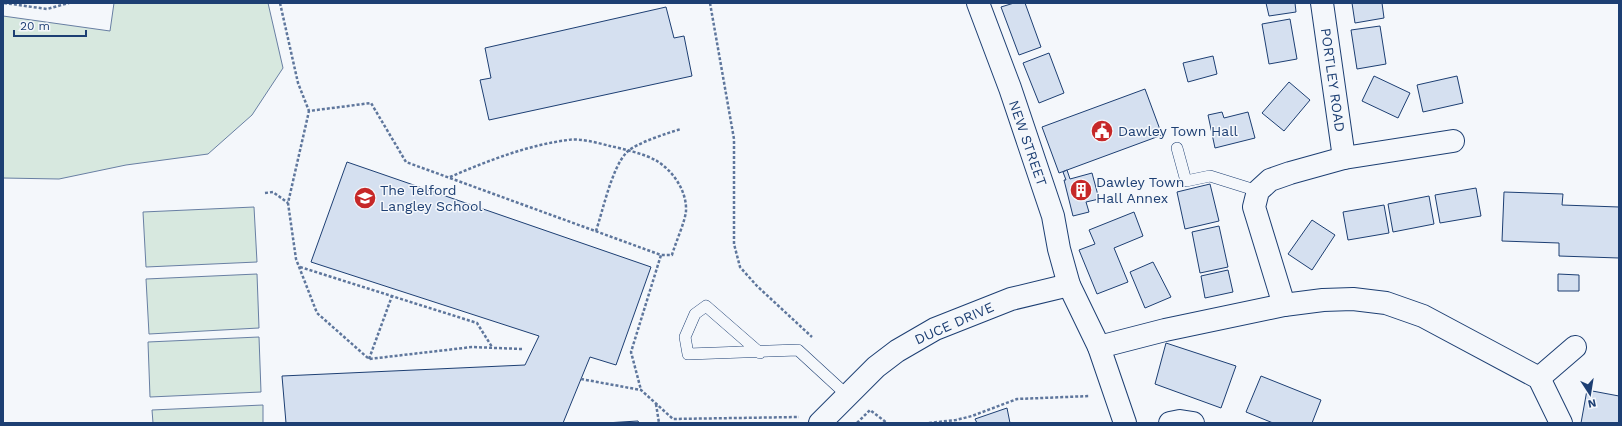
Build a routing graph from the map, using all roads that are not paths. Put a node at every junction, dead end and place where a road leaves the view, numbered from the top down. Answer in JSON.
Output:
{"nodes":[{"id":1,"x":978,"y":3,"type":"edge"},
{"id":2,"x":1322,"y":3,"type":"edge"},
{"id":3,"x":1453,"y":141,"type":"dead end"},
{"id":4,"x":1177,"y":148,"type":"dead end"},
{"id":5,"x":1344,"y":158,"type":"junction"},
{"id":6,"x":1258,"y":191,"type":"junction"},
{"id":7,"x":1069,"y":285,"type":"junction"},
{"id":8,"x":1284,"y":305,"type":"junction"},
{"id":9,"x":1099,"y":347,"type":"junction"},
{"id":10,"x":1575,"y":347,"type":"dead end"},
{"id":11,"x":760,"y":352,"type":"junction"},
{"id":12,"x":1539,"y":378,"type":"junction"},
{"id":13,"x":848,"y":396,"type":"junction"},
{"id":14,"x":810,"y":420,"type":"edge"},
{"id":15,"x":1125,"y":423,"type":"edge"},
{"id":16,"x":1170,"y":423,"type":"edge"},
{"id":17,"x":1193,"y":423,"type":"edge"},
{"id":18,"x":1561,"y":423,"type":"edge"}],
"edges":[{"from":1,"to":7,"type":"street","name":"NEW STREET"},
{"from":2,"to":5,"type":"street","name":"PORTLEY ROAD"},
{"from":3,"to":5,"type":"street"},
{"from":4,"to":6,"type":"lane"},
{"from":5,"to":6,"type":"street"},
{"from":6,"to":8,"type":"street"},
{"from":7,"to":9,"type":"street","name":"NEW STREET"},
{"from":7,"to":13,"type":"street","name":"DUCE DRIVE"},
{"from":8,"to":9,"type":"street"},
{"from":8,"to":12,"type":"street"},
{"from":9,"to":15,"type":"street","name":"NEW STREET"},
{"from":10,"to":12,"type":"street"},
{"from":11,"to":11,"type":"lane"},
{"from":11,"to":13,"type":"lane"},
{"from":12,"to":18,"type":"street"},
{"from":13,"to":14,"type":"street","name":"DUCE DRIVE"},
{"from":16,"to":17,"type":"street"}]}
